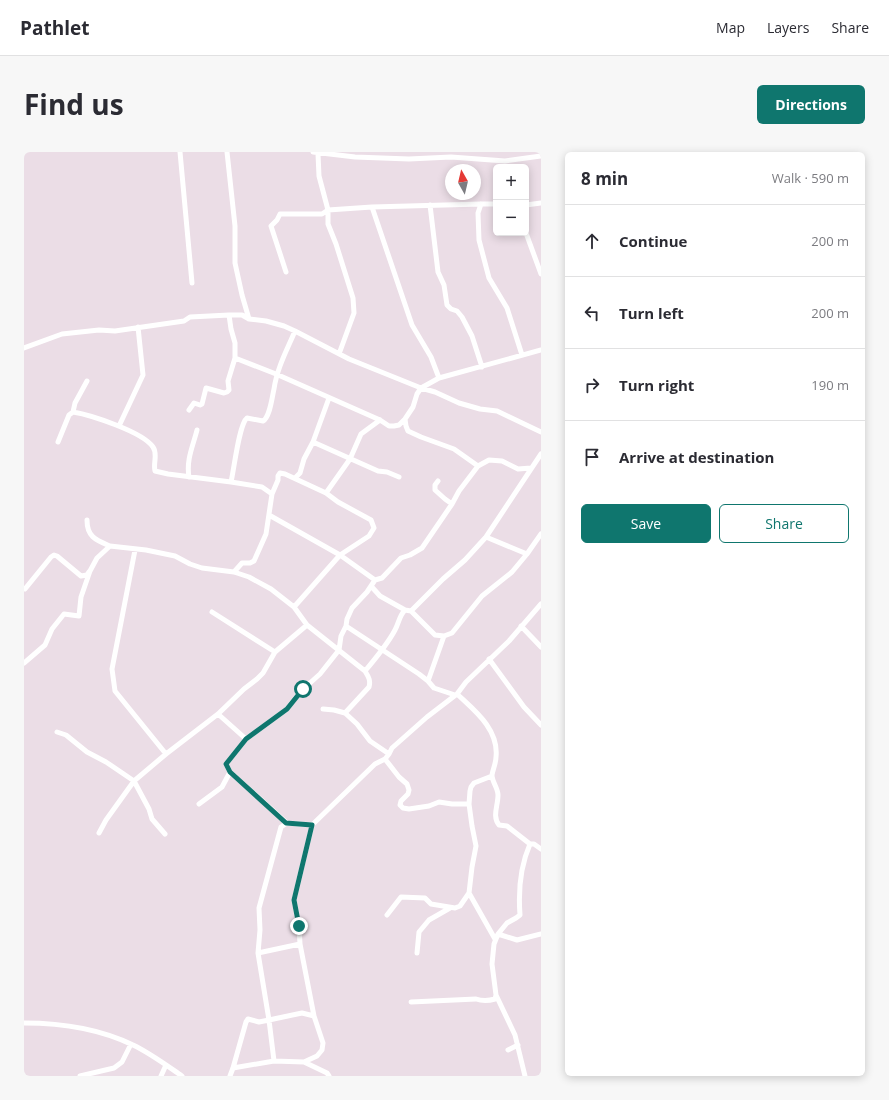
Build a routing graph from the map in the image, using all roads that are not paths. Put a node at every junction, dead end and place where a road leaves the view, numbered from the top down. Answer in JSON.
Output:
{"nodes":[{"id":1,"x":180,"y":152,"type":"edge"},
{"id":2,"x":227,"y":152,"type":"edge"},
{"id":3,"x":316,"y":153,"type":"edge"},
{"id":4,"x":541,"y":156,"type":"edge"},
{"id":5,"x":541,"y":203,"type":"edge"},
{"id":6,"x":481,"y":204,"type":"junction"},
{"id":7,"x":493,"y":204,"type":"edge"},
{"id":8,"x":430,"y":205,"type":"junction"},
{"id":9,"x":529,"y":205,"type":"edge"},
{"id":10,"x":372,"y":207,"type":"junction"},
{"id":11,"x":328,"y":210,"type":"junction"},
{"id":12,"x":527,"y":236,"type":"edge"},
{"id":13,"x":286,"y":272,"type":"dead end"},
{"id":14,"x":541,"y":274,"type":"edge"},
{"id":15,"x":192,"y":283,"type":"dead end"},
{"id":16,"x":229,"y":315,"type":"junction"},
{"id":17,"x":249,"y":318,"type":"junction"},
{"id":18,"x":138,"y":327,"type":"junction"},
{"id":19,"x":295,"y":330,"type":"junction"},
{"id":20,"x":24,"y":348,"type":"edge"},
{"id":21,"x":541,"y":350,"type":"edge"},
{"id":22,"x":339,"y":354,"type":"junction"},
{"id":23,"x":522,"y":355,"type":"junction"},
{"id":24,"x":235,"y":358,"type":"junction"},
{"id":25,"x":482,"y":366,"type":"junction"},
{"id":26,"x":276,"y":374,"type":"junction"},
{"id":27,"x":439,"y":378,"type":"junction"},
{"id":28,"x":87,"y":381,"type":"dead end"},
{"id":29,"x":421,"y":388,"type":"junction"},
{"id":30,"x":329,"y":398,"type":"junction"},
{"id":31,"x":189,"y":410,"type":"dead end"},
{"id":32,"x":74,"y":412,"type":"junction"},
{"id":33,"x":405,"y":419,"type":"junction"},
{"id":34,"x":380,"y":420,"type":"junction"},
{"id":35,"x":119,"y":426,"type":"junction"},
{"id":36,"x":197,"y":430,"type":"dead end"},
{"id":37,"x":541,"y":432,"type":"edge"},
{"id":38,"x":58,"y":442,"type":"dead end"},
{"id":39,"x":313,"y":442,"type":"junction"},
{"id":40,"x":541,"y":454,"type":"edge"},
{"id":41,"x":350,"y":459,"type":"junction"},
{"id":42,"x":478,"y":466,"type":"junction"},
{"id":43,"x":531,"y":468,"type":"junction"},
{"id":44,"x":189,"y":477,"type":"junction"},
{"id":45,"x":399,"y":477,"type":"dead end"},
{"id":46,"x":295,"y":478,"type":"junction"},
{"id":47,"x":438,"y":481,"type":"dead end"},
{"id":48,"x":232,"y":482,"type":"junction"},
{"id":49,"x":326,"y":493,"type":"junction"},
{"id":50,"x":272,"y":494,"type":"junction"},
{"id":51,"x":452,"y":504,"type":"junction"},
{"id":52,"x":269,"y":515,"type":"junction"},
{"id":53,"x":87,"y":520,"type":"dead end"},
{"id":54,"x":541,"y":534,"type":"edge"},
{"id":55,"x":486,"y":537,"type":"junction"},
{"id":56,"x":110,"y":546,"type":"junction"},
{"id":57,"x":135,"y":550,"type":"junction"},
{"id":58,"x":527,"y":554,"type":"junction"},
{"id":59,"x":340,"y":555,"type":"junction"},
{"id":60,"x":90,"y":572,"type":"junction"},
{"id":61,"x":234,"y":572,"type":"junction"},
{"id":62,"x":375,"y":580,"type":"junction"},
{"id":63,"x":371,"y":586,"type":"junction"},
{"id":64,"x":25,"y":590,"type":"edge"},
{"id":65,"x":541,"y":604,"type":"edge"},
{"id":66,"x":294,"y":607,"type":"junction"},
{"id":67,"x":405,"y":610,"type":"junction"},
{"id":68,"x":411,"y":611,"type":"junction"},
{"id":69,"x":212,"y":612,"type":"dead end"},
{"id":70,"x":307,"y":625,"type":"junction"},
{"id":71,"x":346,"y":626,"type":"junction"},
{"id":72,"x":521,"y":626,"type":"junction"},
{"id":73,"x":341,"y":636,"type":"junction"},
{"id":74,"x":444,"y":636,"type":"junction"},
{"id":75,"x":332,"y":645,"type":"junction"},
{"id":76,"x":541,"y":646,"type":"edge"},
{"id":77,"x":339,"y":650,"type":"junction"},
{"id":78,"x":382,"y":651,"type":"junction"},
{"id":79,"x":275,"y":652,"type":"junction"},
{"id":80,"x":489,"y":659,"type":"junction"},
{"id":81,"x":24,"y":663,"type":"edge"},
{"id":82,"x":365,"y":671,"type":"junction"},
{"id":83,"x":428,"y":681,"type":"junction"},
{"id":84,"x":456,"y":694,"type":"junction"},
{"id":85,"x":323,"y":709,"type":"dead end"},
{"id":86,"x":345,"y":713,"type":"junction"},
{"id":87,"x":218,"y":714,"type":"junction"},
{"id":88,"x":541,"y":725,"type":"edge"},
{"id":89,"x":57,"y":732,"type":"dead end"},
{"id":90,"x":246,"y":739,"type":"junction"},
{"id":91,"x":166,"y":754,"type":"junction"},
{"id":92,"x":387,"y":756,"type":"junction"},
{"id":93,"x":230,"y":772,"type":"junction"},
{"id":94,"x":492,"y":776,"type":"junction"},
{"id":95,"x":134,"y":781,"type":"junction"},
{"id":96,"x":199,"y":804,"type":"dead end"},
{"id":97,"x":469,"y":804,"type":"junction"},
{"id":98,"x":286,"y":823,"type":"junction"},
{"id":99,"x":312,"y":825,"type":"junction"},
{"id":100,"x":99,"y":833,"type":"dead end"},
{"id":101,"x":165,"y":834,"type":"dead end"},
{"id":102,"x":530,"y":844,"type":"junction"},
{"id":103,"x":541,"y":849,"type":"edge"},
{"id":104,"x":469,"y":893,"type":"junction"},
{"id":105,"x":450,"y":908,"type":"junction"},
{"id":106,"x":387,"y":915,"type":"dead end"},
{"id":107,"x":541,"y":934,"type":"edge"},
{"id":108,"x":496,"y":936,"type":"junction"},
{"id":109,"x":300,"y":944,"type":"junction"},
{"id":110,"x":258,"y":953,"type":"junction"},
{"id":111,"x":417,"y":953,"type":"dead end"},
{"id":112,"x":496,"y":995,"type":"junction"},
{"id":113,"x":411,"y":1002,"type":"dead end"},
{"id":114,"x":314,"y":1016,"type":"junction"},
{"id":115,"x":269,"y":1020,"type":"junction"},
{"id":116,"x":24,"y":1022,"type":"edge"},
{"id":117,"x":131,"y":1044,"type":"junction"},
{"id":118,"x":518,"y":1045,"type":"junction"},
{"id":119,"x":508,"y":1050,"type":"dead end"},
{"id":120,"x":274,"y":1061,"type":"junction"},
{"id":121,"x":304,"y":1062,"type":"junction"},
{"id":122,"x":166,"y":1065,"type":"junction"},
{"id":123,"x":234,"y":1068,"type":"junction"},
{"id":124,"x":80,"y":1076,"type":"edge"},
{"id":125,"x":162,"y":1076,"type":"edge"},
{"id":126,"x":182,"y":1076,"type":"edge"},
{"id":127,"x":230,"y":1076,"type":"edge"},
{"id":128,"x":329,"y":1076,"type":"edge"},
{"id":129,"x":525,"y":1076,"type":"edge"}],
"edges":[{"from":1,"to":15,"type":"street"},
{"from":2,"to":17,"type":"street"},
{"from":3,"to":4,"type":"street"},
{"from":3,"to":11,"type":"street"},
{"from":5,"to":9,"type":"street"},
{"from":6,"to":7,"type":"street"},
{"from":6,"to":8,"type":"street"},
{"from":6,"to":23,"type":"street"},
{"from":8,"to":10,"type":"street"},
{"from":8,"to":25,"type":"street"},
{"from":10,"to":11,"type":"street"},
{"from":10,"to":27,"type":"street"},
{"from":11,"to":13,"type":"street"},
{"from":11,"to":22,"type":"street"},
{"from":12,"to":14,"type":"street"},
{"from":16,"to":17,"type":"street"},
{"from":16,"to":18,"type":"street"},
{"from":16,"to":24,"type":"street"},
{"from":17,"to":19,"type":"street"},
{"from":18,"to":20,"type":"street"},
{"from":18,"to":35,"type":"street"},
{"from":19,"to":22,"type":"street"},
{"from":19,"to":26,"type":"street"},
{"from":21,"to":23,"type":"street"},
{"from":22,"to":29,"type":"street"},
{"from":23,"to":25,"type":"street"},
{"from":24,"to":26,"type":"street"},
{"from":24,"to":31,"type":"street"},
{"from":25,"to":27,"type":"street"},
{"from":26,"to":30,"type":"street"},
{"from":26,"to":48,"type":"street"},
{"from":27,"to":29,"type":"street"},
{"from":28,"to":32,"type":"street"},
{"from":29,"to":33,"type":"street"},
{"from":29,"to":37,"type":"street"},
{"from":30,"to":34,"type":"street"},
{"from":30,"to":39,"type":"street"},
{"from":32,"to":35,"type":"street"},
{"from":32,"to":38,"type":"street"},
{"from":33,"to":34,"type":"street"},
{"from":33,"to":42,"type":"street"},
{"from":34,"to":41,"type":"street"},
{"from":35,"to":44,"type":"street"},
{"from":36,"to":44,"type":"street"},
{"from":39,"to":41,"type":"street"},
{"from":39,"to":46,"type":"street"},
{"from":40,"to":43,"type":"street"},
{"from":41,"to":45,"type":"street"},
{"from":41,"to":49,"type":"street"},
{"from":42,"to":43,"type":"street"},
{"from":42,"to":51,"type":"street"},
{"from":43,"to":55,"type":"street"},
{"from":44,"to":48,"type":"street"},
{"from":46,"to":49,"type":"street"},
{"from":46,"to":50,"type":"street"},
{"from":47,"to":51,"type":"street"},
{"from":48,"to":50,"type":"street"},
{"from":49,"to":59,"type":"street"},
{"from":50,"to":52,"type":"street"},
{"from":51,"to":62,"type":"street"},
{"from":52,"to":59,"type":"street"},
{"from":52,"to":61,"type":"street"},
{"from":53,"to":56,"type":"street"},
{"from":54,"to":58,"type":"street"},
{"from":55,"to":58,"type":"street"},
{"from":55,"to":68,"type":"street"},
{"from":56,"to":57,"type":"street"},
{"from":56,"to":60,"type":"street"},
{"from":57,"to":61,"type":"street"},
{"from":57,"to":91,"type":"street"},
{"from":58,"to":74,"type":"street"},
{"from":59,"to":62,"type":"street"},
{"from":59,"to":66,"type":"street"},
{"from":60,"to":64,"type":"street"},
{"from":60,"to":81,"type":"street"},
{"from":61,"to":66,"type":"street"},
{"from":62,"to":63,"type":"street"},
{"from":63,"to":67,"type":"street"},
{"from":63,"to":71,"type":"street"},
{"from":65,"to":72,"type":"street"},
{"from":66,"to":70,"type":"street"},
{"from":67,"to":68,"type":"street"},
{"from":67,"to":78,"type":"street"},
{"from":68,"to":74,"type":"street"},
{"from":69,"to":79,"type":"street"},
{"from":70,"to":75,"type":"street"},
{"from":70,"to":79,"type":"street"},
{"from":71,"to":73,"type":"street"},
{"from":71,"to":78,"type":"street"},
{"from":72,"to":76,"type":"street"},
{"from":72,"to":80,"type":"street"},
{"from":73,"to":75,"type":"street"},
{"from":73,"to":77,"type":"street"},
{"from":74,"to":83,"type":"street"},
{"from":75,"to":77,"type":"street"},
{"from":77,"to":82,"type":"street"},
{"from":77,"to":90,"type":"street"},
{"from":78,"to":82,"type":"street"},
{"from":78,"to":83,"type":"street"},
{"from":79,"to":87,"type":"street"},
{"from":80,"to":84,"type":"street"},
{"from":80,"to":88,"type":"street"},
{"from":82,"to":86,"type":"street"},
{"from":83,"to":84,"type":"street"},
{"from":84,"to":92,"type":"street"},
{"from":84,"to":94,"type":"street"},
{"from":85,"to":86,"type":"street"},
{"from":86,"to":92,"type":"street"},
{"from":87,"to":90,"type":"street"},
{"from":87,"to":91,"type":"street"},
{"from":89,"to":95,"type":"street"},
{"from":90,"to":93,"type":"street"},
{"from":91,"to":95,"type":"street"},
{"from":92,"to":97,"type":"street"},
{"from":92,"to":99,"type":"street"},
{"from":93,"to":96,"type":"street"},
{"from":93,"to":98,"type":"street"},
{"from":94,"to":97,"type":"street"},
{"from":94,"to":102,"type":"street"},
{"from":95,"to":100,"type":"street"},
{"from":95,"to":101,"type":"street"},
{"from":97,"to":104,"type":"street"},
{"from":98,"to":99,"type":"street"},
{"from":98,"to":110,"type":"street"},
{"from":99,"to":109,"type":"street"},
{"from":102,"to":103,"type":"street"},
{"from":102,"to":108,"type":"street"},
{"from":104,"to":105,"type":"street"},
{"from":104,"to":108,"type":"street"},
{"from":105,"to":106,"type":"street"},
{"from":105,"to":111,"type":"street"},
{"from":107,"to":108,"type":"street"},
{"from":108,"to":112,"type":"street"},
{"from":109,"to":110,"type":"street"},
{"from":109,"to":114,"type":"street"},
{"from":110,"to":115,"type":"street"},
{"from":112,"to":113,"type":"street"},
{"from":112,"to":118,"type":"street"},
{"from":114,"to":115,"type":"street"},
{"from":114,"to":121,"type":"street"},
{"from":115,"to":120,"type":"street"},
{"from":115,"to":123,"type":"street"},
{"from":116,"to":117,"type":"street"},
{"from":117,"to":122,"type":"street"},
{"from":117,"to":124,"type":"street"},
{"from":118,"to":119,"type":"street"},
{"from":118,"to":129,"type":"street"},
{"from":120,"to":121,"type":"street"},
{"from":120,"to":123,"type":"street"},
{"from":121,"to":128,"type":"street"},
{"from":122,"to":125,"type":"street"},
{"from":122,"to":126,"type":"street"},
{"from":123,"to":127,"type":"street"}]}
